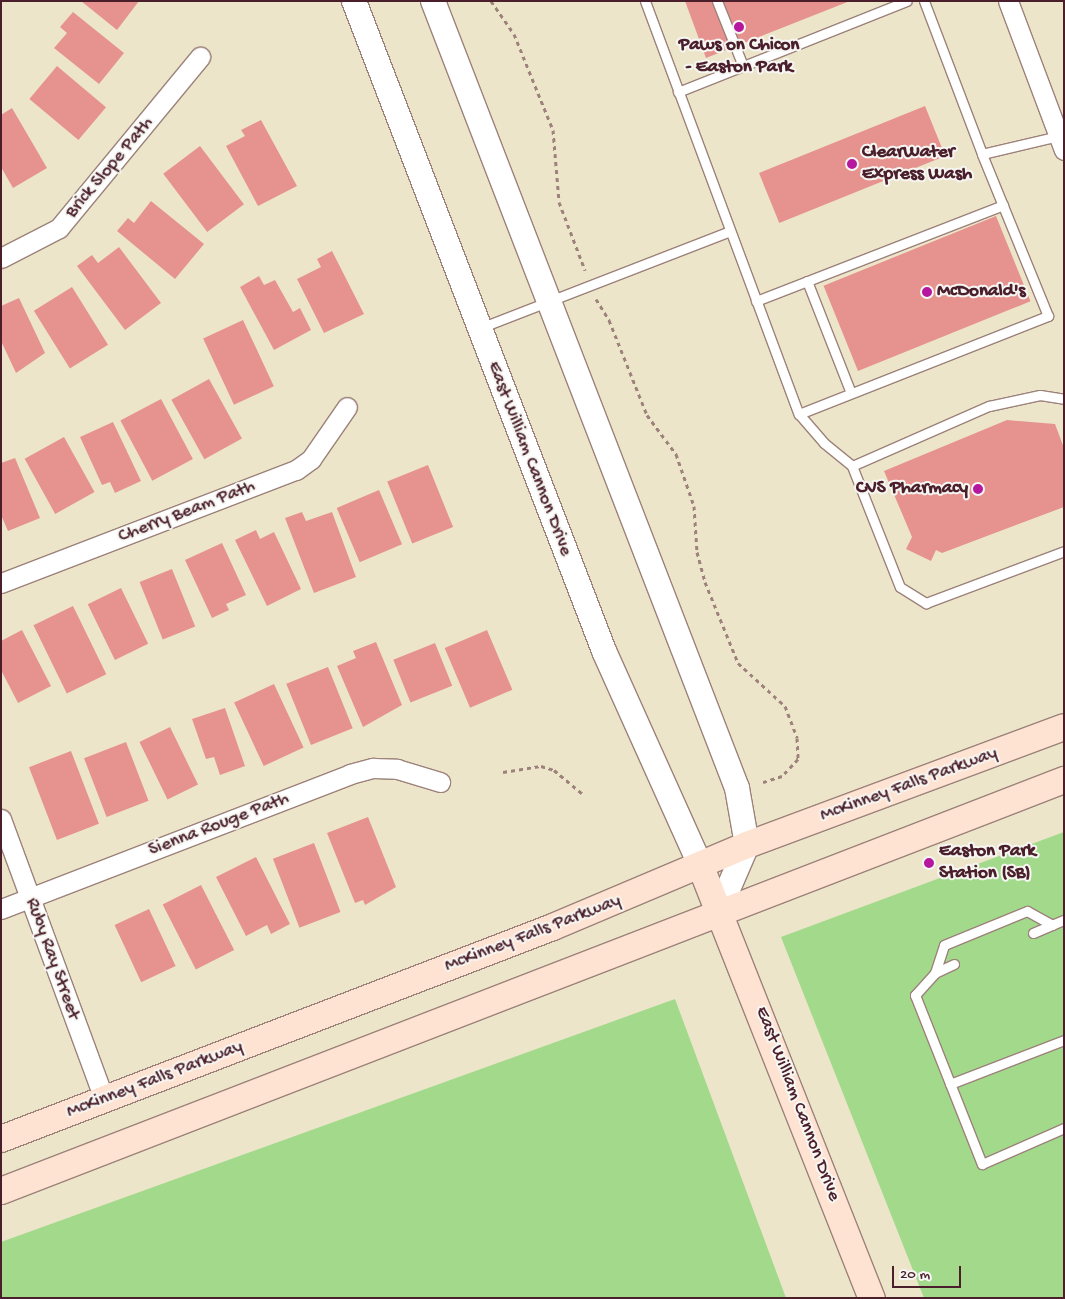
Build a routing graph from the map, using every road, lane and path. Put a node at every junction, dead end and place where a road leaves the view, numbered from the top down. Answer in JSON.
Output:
{"nodes":[{"id":1,"x":354,"y":1,"type":"edge"},
{"id":2,"x":433,"y":1,"type":"edge"},
{"id":3,"x":491,"y":1,"type":"edge"},
{"id":4,"x":645,"y":1,"type":"edge"},
{"id":5,"x":718,"y":1,"type":"edge"},
{"id":6,"x":907,"y":1,"type":"edge"},
{"id":7,"x":924,"y":1,"type":"edge"},
{"id":8,"x":1008,"y":1,"type":"edge"},
{"id":9,"x":885,"y":5,"type":"edge"},
{"id":10,"x":200,"y":57,"type":"dead end"},
{"id":11,"x":743,"y":66,"type":"junction"},
{"id":12,"x":678,"y":92,"type":"junction"},
{"id":13,"x":1061,"y":143,"type":"edge"},
{"id":14,"x":982,"y":154,"type":"junction"},
{"id":15,"x":1003,"y":206,"type":"junction"},
{"id":16,"x":730,"y":231,"type":"junction"},
{"id":17,"x":1,"y":258,"type":"edge"},
{"id":18,"x":807,"y":281,"type":"junction"},
{"id":19,"x":591,"y":285,"type":"junction"},
{"id":20,"x":549,"y":301,"type":"junction"},
{"id":21,"x":756,"y":301,"type":"junction"},
{"id":22,"x":478,"y":329,"type":"junction"},
{"id":23,"x":852,"y":393,"type":"junction"},
{"id":24,"x":1064,"y":399,"type":"edge"},
{"id":25,"x":347,"y":407,"type":"dead end"},
{"id":26,"x":798,"y":414,"type":"junction"},
{"id":27,"x":852,"y":466,"type":"junction"},
{"id":28,"x":1064,"y":551,"type":"edge"},
{"id":29,"x":1,"y":583,"type":"edge"},
{"id":30,"x":1064,"y":727,"type":"edge"},
{"id":31,"x":503,"y":772,"type":"dead end"},
{"id":32,"x":1064,"y":780,"type":"edge"},
{"id":33,"x":440,"y":782,"type":"dead end"},
{"id":34,"x":763,"y":782,"type":"dead end"},
{"id":35,"x":583,"y":794,"type":"dead end"},
{"id":36,"x":1,"y":819,"type":"edge"},
{"id":37,"x":747,"y":845,"type":"junction"},
{"id":38,"x":701,"y":867,"type":"junction"},
{"id":39,"x":30,"y":898,"type":"junction"},
{"id":40,"x":1,"y":909,"type":"edge"},
{"id":41,"x":719,"y":910,"type":"junction"},
{"id":42,"x":1064,"y":920,"type":"edge"},
{"id":43,"x":1052,"y":925,"type":"junction"},
{"id":44,"x":1033,"y":933,"type":"dead end"},
{"id":45,"x":954,"y":964,"type":"dead end"},
{"id":46,"x":934,"y":973,"type":"junction"},
{"id":47,"x":1064,"y":1040,"type":"edge"},
{"id":48,"x":950,"y":1084,"type":"junction"},
{"id":49,"x":104,"y":1099,"type":"junction"},
{"id":50,"x":1064,"y":1128,"type":"edge"},
{"id":51,"x":1,"y":1139,"type":"edge"},
{"id":52,"x":1,"y":1192,"type":"edge"},
{"id":53,"x":872,"y":1298,"type":"edge"}],
"edges":[{"from":1,"to":22,"type":"street","name":"East William Cannon Drive"},
{"from":2,"to":20,"type":"street"},
{"from":3,"to":19,"type":"path"},
{"from":4,"to":12,"type":"lane"},
{"from":5,"to":11,"type":"lane"},
{"from":6,"to":9,"type":"lane"},
{"from":7,"to":14,"type":"lane"},
{"from":8,"to":13,"type":"street"},
{"from":9,"to":11,"type":"lane"},
{"from":10,"to":17,"type":"street","name":"Brick Slope Path"},
{"from":11,"to":12,"type":"lane"},
{"from":12,"to":16,"type":"lane"},
{"from":13,"to":14,"type":"lane"},
{"from":14,"to":15,"type":"lane"},
{"from":15,"to":18,"type":"lane"},
{"from":15,"to":23,"type":"lane"},
{"from":16,"to":19,"type":"lane"},
{"from":16,"to":21,"type":"lane"},
{"from":18,"to":21,"type":"lane"},
{"from":18,"to":23,"type":"lane"},
{"from":19,"to":20,"type":"lane"},
{"from":19,"to":34,"type":"path"},
{"from":20,"to":22,"type":"lane"},
{"from":20,"to":37,"type":"street"},
{"from":21,"to":26,"type":"lane"},
{"from":22,"to":38,"type":"street","name":"East William Cannon Drive"},
{"from":23,"to":26,"type":"lane"},
{"from":24,"to":27,"type":"lane"},
{"from":25,"to":29,"type":"street","name":"Cherry Beam Path"},
{"from":26,"to":27,"type":"lane"},
{"from":27,"to":28,"type":"lane"},
{"from":30,"to":37,"type":"main road","name":"McKinney Falls Parkway"},
{"from":31,"to":35,"type":"path"},
{"from":32,"to":41,"type":"main road"},
{"from":33,"to":39,"type":"street","name":"Sienna Rouge Path"},
{"from":36,"to":39,"type":"street","name":"Ruby Ray Street"},
{"from":37,"to":38,"type":"main road","name":"McKinney Falls Parkway"},
{"from":37,"to":41,"type":"street"},
{"from":38,"to":41,"type":"main road","name":"East William Cannon Drive"},
{"from":38,"to":49,"type":"main road","name":"McKinney Falls Parkway"},
{"from":39,"to":40,"type":"street","name":"Sienna Rouge Path"},
{"from":39,"to":49,"type":"street","name":"Ruby Ray Street"},
{"from":41,"to":52,"type":"main road"},
{"from":41,"to":53,"type":"main road","name":"East William Cannon Drive"},
{"from":42,"to":43,"type":"lane"},
{"from":43,"to":44,"type":"lane"},
{"from":43,"to":46,"type":"lane"},
{"from":45,"to":46,"type":"lane"},
{"from":46,"to":48,"type":"lane"},
{"from":47,"to":48,"type":"lane"},
{"from":48,"to":50,"type":"lane"},
{"from":49,"to":51,"type":"main road","name":"McKinney Falls Parkway"}]}
